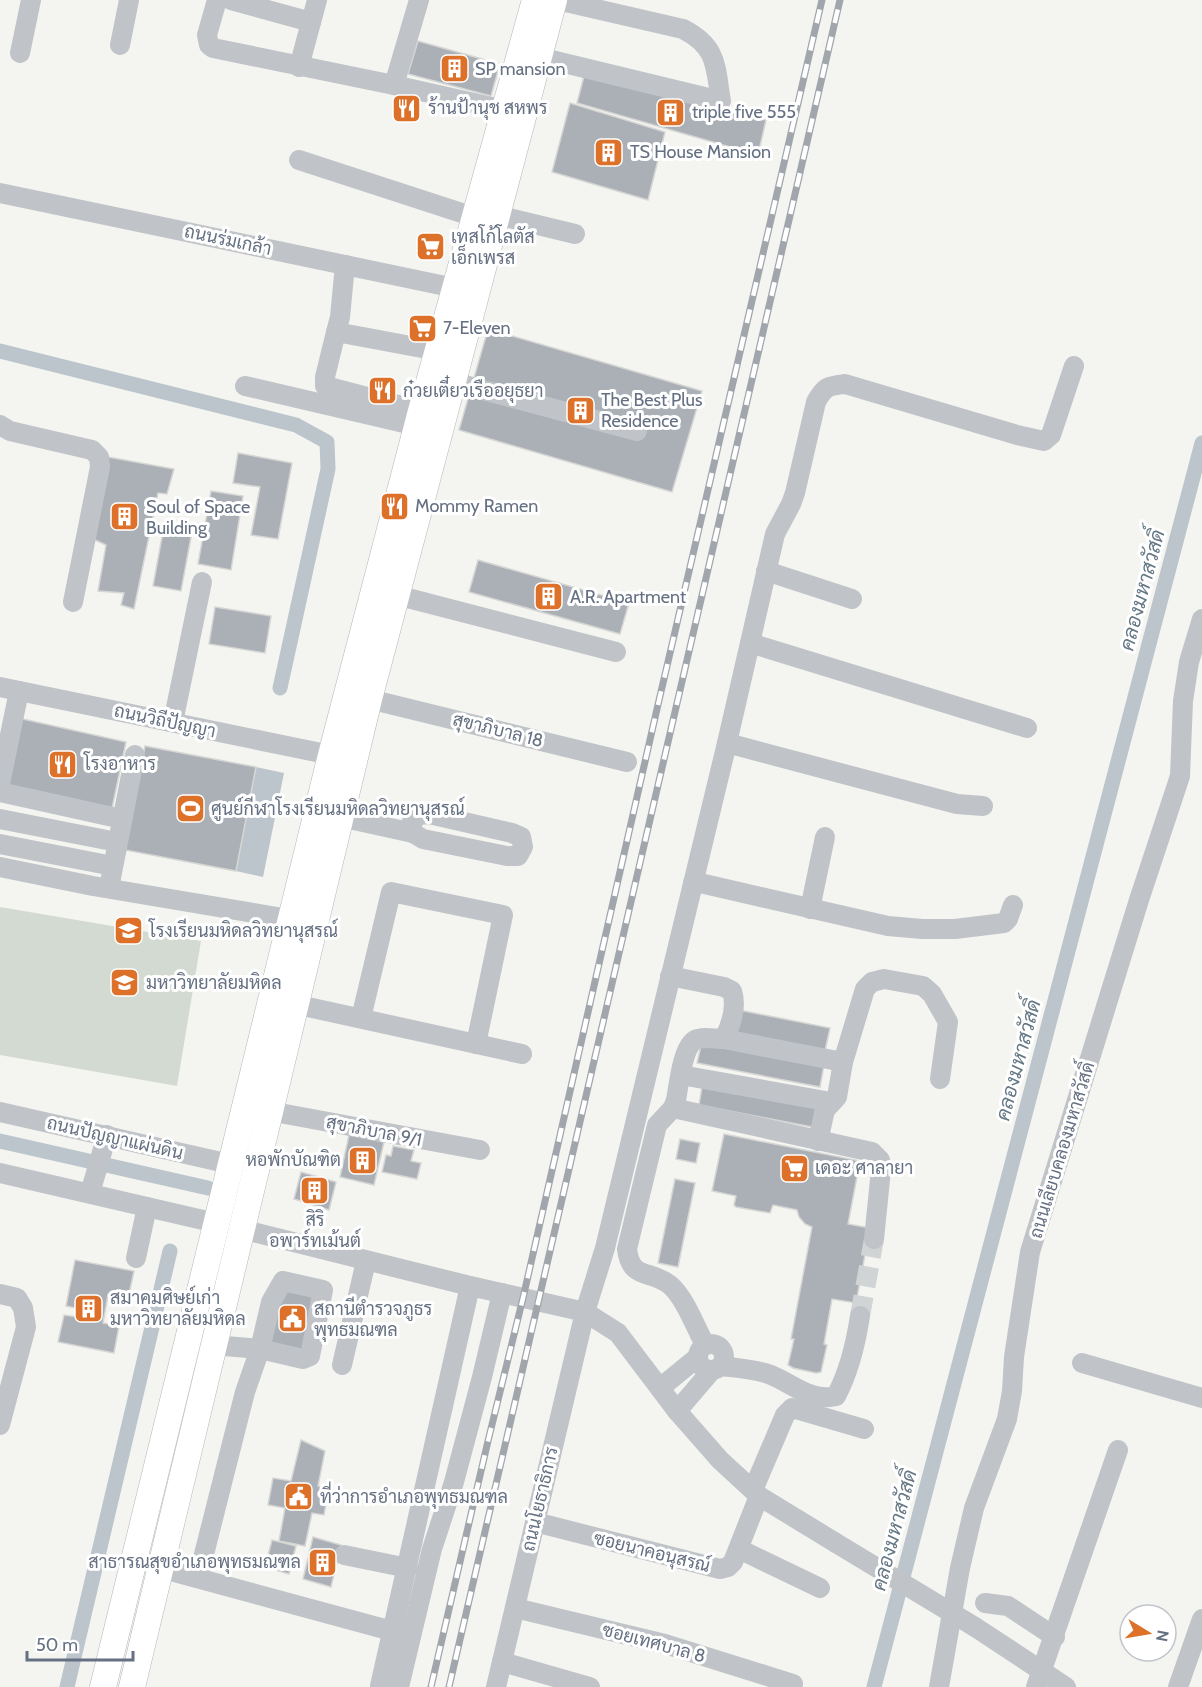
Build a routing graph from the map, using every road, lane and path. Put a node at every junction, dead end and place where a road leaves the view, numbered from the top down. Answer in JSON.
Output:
{"nodes":[{"id":1,"x":31,"y":0,"type":"edge"},
{"id":2,"x":129,"y":0,"type":"edge"},
{"id":3,"x":217,"y":0,"type":"edge"},
{"id":4,"x":231,"y":0,"type":"edge"},
{"id":5,"x":317,"y":0,"type":"edge"},
{"id":6,"x":419,"y":0,"type":"edge"},
{"id":7,"x":535,"y":0,"type":"edge"},
{"id":8,"x":556,"y":0,"type":"edge"},
{"id":9,"x":311,"y":22,"type":"junction"},
{"id":10,"x":120,"y":45,"type":"dead end"},
{"id":11,"x":20,"y":53,"type":"dead end"},
{"id":12,"x":539,"y":57,"type":"junction"},
{"id":13,"x":299,"y":67,"type":"junction"},
{"id":14,"x":394,"y":85,"type":"junction"},
{"id":15,"x":514,"y":112,"type":"junction"},
{"id":16,"x":299,"y":160,"type":"dead end"},
{"id":17,"x":0,"y":194,"type":"edge"},
{"id":18,"x":486,"y":216,"type":"junction"},
{"id":19,"x":575,"y":234,"type":"dead end"},
{"id":20,"x":345,"y":264,"type":"junction"},
{"id":21,"x":455,"y":288,"type":"junction"},
{"id":22,"x":336,"y":332,"type":"junction"},
{"id":23,"x":438,"y":351,"type":"junction"},
{"id":24,"x":1074,"y":366,"type":"dead end"},
{"id":25,"x":453,"y":382,"type":"junction"},
{"id":26,"x":245,"y":386,"type":"dead end"},
{"id":27,"x":419,"y":419,"type":"junction"},
{"id":28,"x":0,"y":425,"type":"edge"},
{"id":29,"x":637,"y":430,"type":"dead end"},
{"id":30,"x":766,"y":572,"type":"junction"},
{"id":31,"x":202,"y":582,"type":"dead end"},
{"id":32,"x":396,"y":595,"type":"junction"},
{"id":33,"x":852,"y":598,"type":"dead end"},
{"id":34,"x":73,"y":602,"type":"dead end"},
{"id":35,"x":1202,"y":619,"type":"edge"},
{"id":36,"x":750,"y":643,"type":"junction"},
{"id":37,"x":616,"y":652,"type":"dead end"},
{"id":38,"x":10,"y":689,"type":"edge"},
{"id":39,"x":369,"y":699,"type":"junction"},
{"id":40,"x":173,"y":722,"type":"junction"},
{"id":41,"x":1027,"y":728,"type":"dead end"},
{"id":42,"x":727,"y":743,"type":"junction"},
{"id":43,"x":135,"y":755,"type":"dead end"},
{"id":44,"x":331,"y":755,"type":"junction"},
{"id":45,"x":627,"y":762,"type":"dead end"},
{"id":46,"x":0,"y":782,"type":"edge"},
{"id":47,"x":982,"y":806,"type":"dead end"},
{"id":48,"x":342,"y":810,"type":"junction"},
{"id":49,"x":0,"y":819,"type":"edge"},
{"id":50,"x":122,"y":819,"type":"junction"},
{"id":51,"x":413,"y":827,"type":"dead end"},
{"id":52,"x":825,"y":837,"type":"dead end"},
{"id":53,"x":117,"y":842,"type":"junction"},
{"id":54,"x":0,"y":844,"type":"edge"},
{"id":55,"x":113,"y":866,"type":"junction"},
{"id":56,"x":0,"y":867,"type":"edge"},
{"id":57,"x":693,"y":883,"type":"junction"},
{"id":58,"x":109,"y":888,"type":"junction"},
{"id":59,"x":1013,"y":905,"type":"dead end"},
{"id":60,"x":810,"y":909,"type":"junction"},
{"id":61,"x":289,"y":919,"type":"junction"},
{"id":62,"x":670,"y":976,"type":"junction"},
{"id":63,"x":294,"y":1004,"type":"junction"},
{"id":64,"x":361,"y":1018,"type":"junction"},
{"id":65,"x":724,"y":1039,"type":"junction"},
{"id":66,"x":476,"y":1044,"type":"junction"},
{"id":67,"x":522,"y":1054,"type":"dead end"},
{"id":68,"x":843,"y":1062,"type":"junction"},
{"id":69,"x":681,"y":1075,"type":"junction"},
{"id":70,"x":940,"y":1079,"type":"dead end"},
{"id":71,"x":831,"y":1102,"type":"junction"},
{"id":72,"x":672,"y":1108,"type":"junction"},
{"id":73,"x":269,"y":1111,"type":"junction"},
{"id":74,"x":0,"y":1112,"type":"edge"},
{"id":75,"x":106,"y":1135,"type":"junction"},
{"id":76,"x":818,"y":1141,"type":"junction"},
{"id":77,"x":480,"y":1150,"type":"dead end"},
{"id":78,"x":230,"y":1164,"type":"junction"},
{"id":79,"x":0,"y":1173,"type":"edge"},
{"id":80,"x":90,"y":1193,"type":"junction"},
{"id":81,"x":147,"y":1207,"type":"junction"},
{"id":82,"x":216,"y":1223,"type":"junction"},
{"id":83,"x":241,"y":1229,"type":"junction"},
{"id":84,"x":874,"y":1239,"type":"tunnel mouth"},
{"id":85,"x":136,"y":1258,"type":"dead end"},
{"id":86,"x":366,"y":1261,"type":"junction"},
{"id":87,"x":470,"y":1286,"type":"junction"},
{"id":88,"x":502,"y":1293,"type":"junction"},
{"id":89,"x":0,"y":1294,"type":"edge"},
{"id":90,"x":585,"y":1312,"type":"junction"},
{"id":91,"x":860,"y":1316,"type":"tunnel mouth"},
{"id":92,"x":213,"y":1345,"type":"junction"},
{"id":93,"x":709,"y":1359,"type":"junction"},
{"id":94,"x":1082,"y":1363,"type":"dead end"},
{"id":95,"x":342,"y":1365,"type":"dead end"},
{"id":96,"x":660,"y":1388,"type":"junction"},
{"id":97,"x":1202,"y":1398,"type":"edge"},
{"id":98,"x":677,"y":1411,"type":"junction"},
{"id":99,"x":439,"y":1424,"type":"junction"},
{"id":100,"x":0,"y":1425,"type":"edge"},
{"id":101,"x":468,"y":1429,"type":"junction"},
{"id":102,"x":864,"y":1429,"type":"dead end"},
{"id":103,"x":1118,"y":1450,"type":"dead end"},
{"id":104,"x":756,"y":1493,"type":"junction"},
{"id":105,"x":535,"y":1522,"type":"junction"},
{"id":106,"x":739,"y":1549,"type":"junction"},
{"id":107,"x":344,"y":1555,"type":"dead end"},
{"id":108,"x":133,"y":1562,"type":"junction"},
{"id":109,"x":160,"y":1568,"type":"junction"},
{"id":110,"x":408,"y":1568,"type":"junction"},
{"id":111,"x":198,"y":1578,"type":"junction"},
{"id":112,"x":820,"y":1588,"type":"dead end"},
{"id":113,"x":985,"y":1603,"type":"dead end"},
{"id":114,"x":515,"y":1608,"type":"junction"},
{"id":115,"x":1202,"y":1622,"type":"edge"},
{"id":116,"x":402,"y":1634,"type":"junction"},
{"id":117,"x":1055,"y":1636,"type":"junction"},
{"id":118,"x":502,"y":1662,"type":"junction"},
{"id":119,"x":1039,"y":1679,"type":"edge"},
{"id":120,"x":793,"y":1684,"type":"dead end"},
{"id":121,"x":380,"y":1686,"type":"edge"},
{"id":122,"x":103,"y":1687,"type":"edge"},
{"id":123,"x":132,"y":1687,"type":"edge"},
{"id":124,"x":399,"y":1687,"type":"edge"},
{"id":125,"x":496,"y":1687,"type":"edge"},
{"id":126,"x":590,"y":1687,"type":"edge"},
{"id":127,"x":939,"y":1687,"type":"edge"},
{"id":128,"x":1066,"y":1687,"type":"edge"},
{"id":129,"x":1178,"y":1687,"type":"edge"}],
"edges":[{"from":1,"to":11,"type":"street"},
{"from":2,"to":10,"type":"street"},
{"from":3,"to":13,"type":"street"},
{"from":4,"to":9,"type":"street"},
{"from":5,"to":9,"type":"street"},
{"from":6,"to":14,"type":"street"},
{"from":7,"to":15,"type":"main road"},
{"from":8,"to":12,"type":"main road"},
{"from":8,"to":12,"type":"street"},
{"from":9,"to":13,"type":"street"},
{"from":12,"to":15,"type":"main road"},
{"from":13,"to":14,"type":"street"},
{"from":14,"to":15,"type":"street"},
{"from":15,"to":18,"type":"main road"},
{"from":16,"to":18,"type":"street"},
{"from":17,"to":20,"type":"street","name":"ถนนร่มเกล้า"},
{"from":18,"to":19,"type":"street"},
{"from":18,"to":21,"type":"main road"},
{"from":18,"to":25,"type":"main road"},
{"from":20,"to":21,"type":"street","name":"ถนนร่มเกล้า"},
{"from":20,"to":22,"type":"street"},
{"from":21,"to":23,"type":"main road"},
{"from":22,"to":23,"type":"street"},
{"from":22,"to":27,"type":"street"},
{"from":23,"to":27,"type":"main road"},
{"from":24,"to":30,"type":"street","name":"ถนนโยธาธิการ"},
{"from":25,"to":29,"type":"street"},
{"from":25,"to":32,"type":"main road"},
{"from":26,"to":27,"type":"street"},
{"from":27,"to":44,"type":"main road"},
{"from":28,"to":34,"type":"street"},
{"from":30,"to":33,"type":"street"},
{"from":30,"to":36,"type":"street","name":"ถนนโยธาธิการ"},
{"from":31,"to":40,"type":"street"},
{"from":32,"to":37,"type":"street"},
{"from":32,"to":39,"type":"main road"},
{"from":35,"to":127,"type":"street","name":"ถนนเลียบคลองมหาสวัสดิ์"},
{"from":36,"to":41,"type":"street"},
{"from":36,"to":42,"type":"street","name":"ถนนโยธาธิการ"},
{"from":38,"to":40,"type":"street","name":"ถนนวิถีปัญญา"},
{"from":38,"to":46,"type":"street"},
{"from":39,"to":45,"type":"street","name":"สุขาภิบาล 18"},
{"from":39,"to":48,"type":"main road"},
{"from":40,"to":44,"type":"street","name":"ถนนวิถีปัญญา"},
{"from":42,"to":47,"type":"street"},
{"from":42,"to":57,"type":"street","name":"ถนนโยธาธิการ"},
{"from":43,"to":50,"type":"street"},
{"from":44,"to":61,"type":"main road"},
{"from":46,"to":50,"type":"street"},
{"from":48,"to":51,"type":"street"},
{"from":48,"to":63,"type":"main road"},
{"from":49,"to":53,"type":"street"},
{"from":50,"to":53,"type":"street"},
{"from":52,"to":60,"type":"street"},
{"from":53,"to":55,"type":"street"},
{"from":54,"to":55,"type":"street"},
{"from":55,"to":58,"type":"street"},
{"from":56,"to":58,"type":"street"},
{"from":57,"to":60,"type":"street"},
{"from":57,"to":62,"type":"street","name":"ถนนโยธาธิการ"},
{"from":58,"to":61,"type":"street"},
{"from":59,"to":60,"type":"street"},
{"from":61,"to":78,"type":"main road"},
{"from":62,"to":65,"type":"street"},
{"from":62,"to":90,"type":"street","name":"ถนนโยธาธิการ"},
{"from":63,"to":64,"type":"street"},
{"from":63,"to":73,"type":"main road"},
{"from":64,"to":66,"type":"street"},
{"from":64,"to":66,"type":"street"},
{"from":65,"to":68,"type":"street"},
{"from":65,"to":69,"type":"street"},
{"from":66,"to":67,"type":"street"},
{"from":68,"to":70,"type":"street"},
{"from":68,"to":71,"type":"street"},
{"from":69,"to":71,"type":"street"},
{"from":69,"to":72,"type":"street"},
{"from":71,"to":76,"type":"street"},
{"from":72,"to":76,"type":"street"},
{"from":72,"to":93,"type":"street"},
{"from":73,"to":77,"type":"street","name":"สุขาภิบาล 9/1"},
{"from":73,"to":83,"type":"main road"},
{"from":74,"to":75,"type":"street","name":"ถนนปัญญาแผ่นดิน"},
{"from":75,"to":78,"type":"street","name":"ถนนปัญญาแผ่นดิน"},
{"from":75,"to":80,"type":"street"},
{"from":76,"to":84,"type":"street"},
{"from":78,"to":82,"type":"main road"},
{"from":79,"to":80,"type":"street"},
{"from":80,"to":81,"type":"street"},
{"from":81,"to":82,"type":"street"},
{"from":81,"to":85,"type":"street"},
{"from":82,"to":83,"type":"main road"},
{"from":82,"to":108,"type":"main road"},
{"from":83,"to":86,"type":"street"},
{"from":83,"to":92,"type":"main road"},
{"from":86,"to":87,"type":"street"},
{"from":86,"to":95,"type":"street"},
{"from":87,"to":88,"type":"street"},
{"from":87,"to":99,"type":"street"},
{"from":88,"to":90,"type":"street"},
{"from":88,"to":101,"type":"street"},
{"from":89,"to":100,"type":"street"},
{"from":90,"to":96,"type":"street"},
{"from":90,"to":105,"type":"street","name":"ถนนโยธาธิการ"},
{"from":91,"to":93,"type":"street"},
{"from":92,"to":109,"type":"main road"},
{"from":92,"to":111,"type":"street"},
{"from":93,"to":96,"type":"street"},
{"from":93,"to":98,"type":"street"},
{"from":94,"to":97,"type":"street"},
{"from":96,"to":98,"type":"street"},
{"from":98,"to":104,"type":"street"},
{"from":99,"to":101,"type":"street"},
{"from":99,"to":110,"type":"street"},
{"from":101,"to":116,"type":"street"},
{"from":102,"to":104,"type":"street","name":"ซอยนาคอนุสรณ์"},
{"from":103,"to":117,"type":"street"},
{"from":104,"to":106,"type":"street","name":"ซอยนาคอนุสรณ์"},
{"from":104,"to":119,"type":"street","bridge":true},
{"from":105,"to":106,"type":"street","name":"ซอยนาคอนุสรณ์"},
{"from":105,"to":114,"type":"street","name":"ถนนโยธาธิการ"},
{"from":106,"to":112,"type":"street"},
{"from":107,"to":110,"type":"street"},
{"from":108,"to":109,"type":"main road"},
{"from":108,"to":122,"type":"main road"},
{"from":109,"to":111,"type":"street"},
{"from":109,"to":123,"type":"main road"},
{"from":110,"to":116,"type":"street"},
{"from":111,"to":116,"type":"street"},
{"from":113,"to":117,"type":"street"},
{"from":114,"to":118,"type":"street","name":"ถนนโยธาธิการ"},
{"from":114,"to":120,"type":"street","name":"ซอยเทศบาล 8"},
{"from":115,"to":129,"type":"street"},
{"from":116,"to":121,"type":"street"},
{"from":116,"to":124,"type":"street"},
{"from":117,"to":119,"type":"street"},
{"from":118,"to":125,"type":"street","name":"ถนนโยธาธิการ"},
{"from":118,"to":126,"type":"street"},
{"from":119,"to":128,"type":"street"}]}
